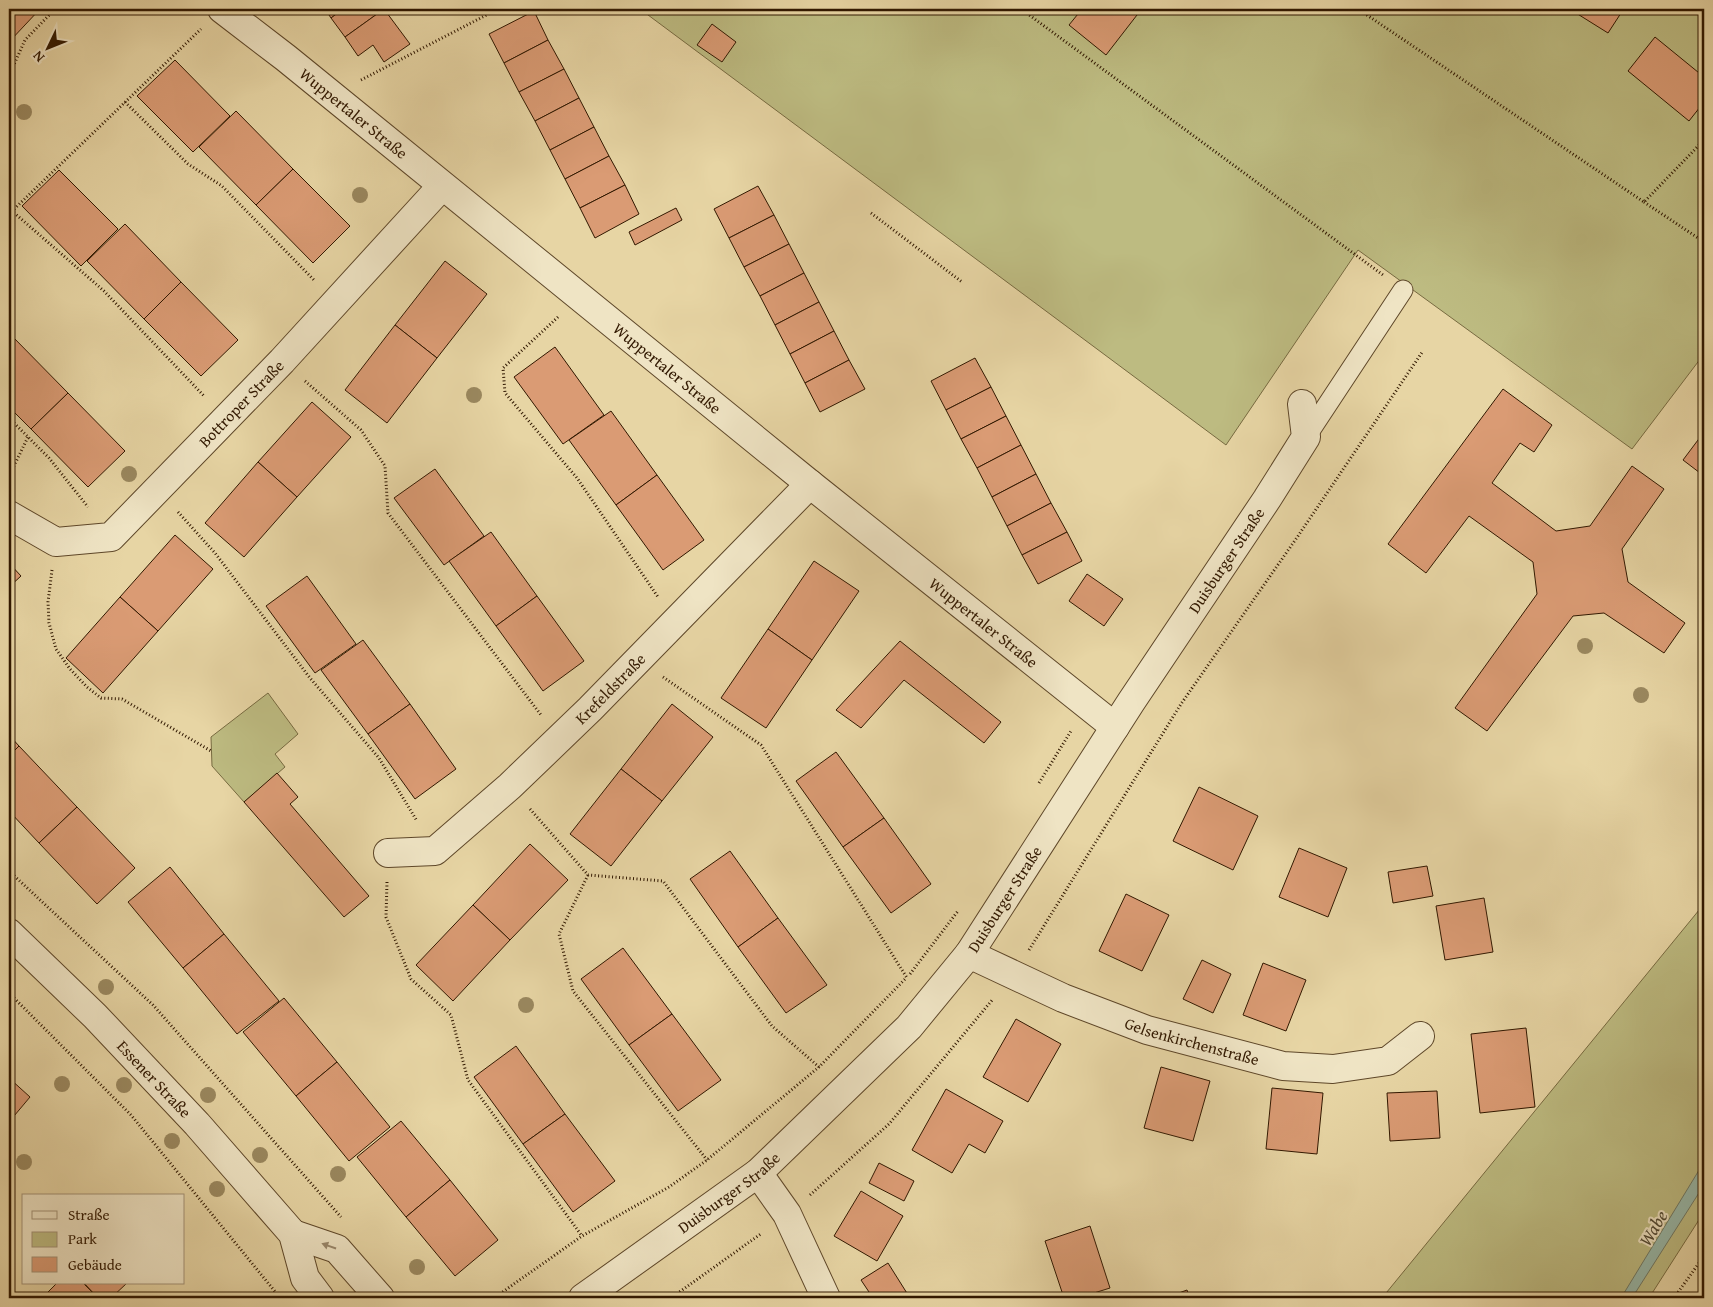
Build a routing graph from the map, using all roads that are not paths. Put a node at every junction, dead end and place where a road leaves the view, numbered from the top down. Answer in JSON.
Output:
{"nodes":[{"id":1,"x":222,"y":9,"type":"edge"},
{"id":2,"x":442,"y":186,"type":"junction"},
{"id":3,"x":1403,"y":290,"type":"road end"},
{"id":4,"x":1302,"y":404,"type":"dead end"},
{"id":5,"x":1306,"y":437,"type":"junction"},
{"id":6,"x":810,"y":484,"type":"junction"},
{"id":7,"x":9,"y":515,"type":"edge"},
{"id":8,"x":1116,"y":727,"type":"junction"},
{"id":9,"x":388,"y":853,"type":"road end"},
{"id":10,"x":9,"y":933,"type":"edge"},
{"id":11,"x":969,"y":954,"type":"junction"},
{"id":12,"x":1420,"y":1036,"type":"dead end"},
{"id":13,"x":758,"y":1173,"type":"junction"},
{"id":14,"x":293,"y":1234,"type":"junction"},
{"id":15,"x":320,"y":1298,"type":"edge"},
{"id":16,"x":380,"y":1298,"type":"edge"},
{"id":17,"x":583,"y":1298,"type":"edge"},
{"id":18,"x":826,"y":1298,"type":"edge"}],
"edges":[{"from":1,"to":2,"type":"street","name":"Wuppertaler Straße"},
{"from":2,"to":6,"type":"street","name":"Wuppertaler Straße"},
{"from":2,"to":7,"type":"street","name":"Bottroper Straße"},
{"from":3,"to":5,"type":"lane"},
{"from":4,"to":5,"type":"street"},
{"from":5,"to":8,"type":"street","name":"Duisburger Straße"},
{"from":6,"to":8,"type":"street","name":"Wuppertaler Straße"},
{"from":6,"to":9,"type":"street","name":"Krefeldstraße"},
{"from":8,"to":11,"type":"street","name":"Duisburger Straße"},
{"from":10,"to":14,"type":"street","name":"Essener Straße"},
{"from":11,"to":12,"type":"street","name":"Gelsenkirchenstraße"},
{"from":11,"to":13,"type":"street","name":"Duisburger Straße"},
{"from":13,"to":17,"type":"street","name":"Duisburger Straße"},
{"from":13,"to":18,"type":"street"},
{"from":14,"to":15,"type":"street","name":"Essener Straße"},
{"from":16,"to":14,"type":"street","one_way":true}]}
